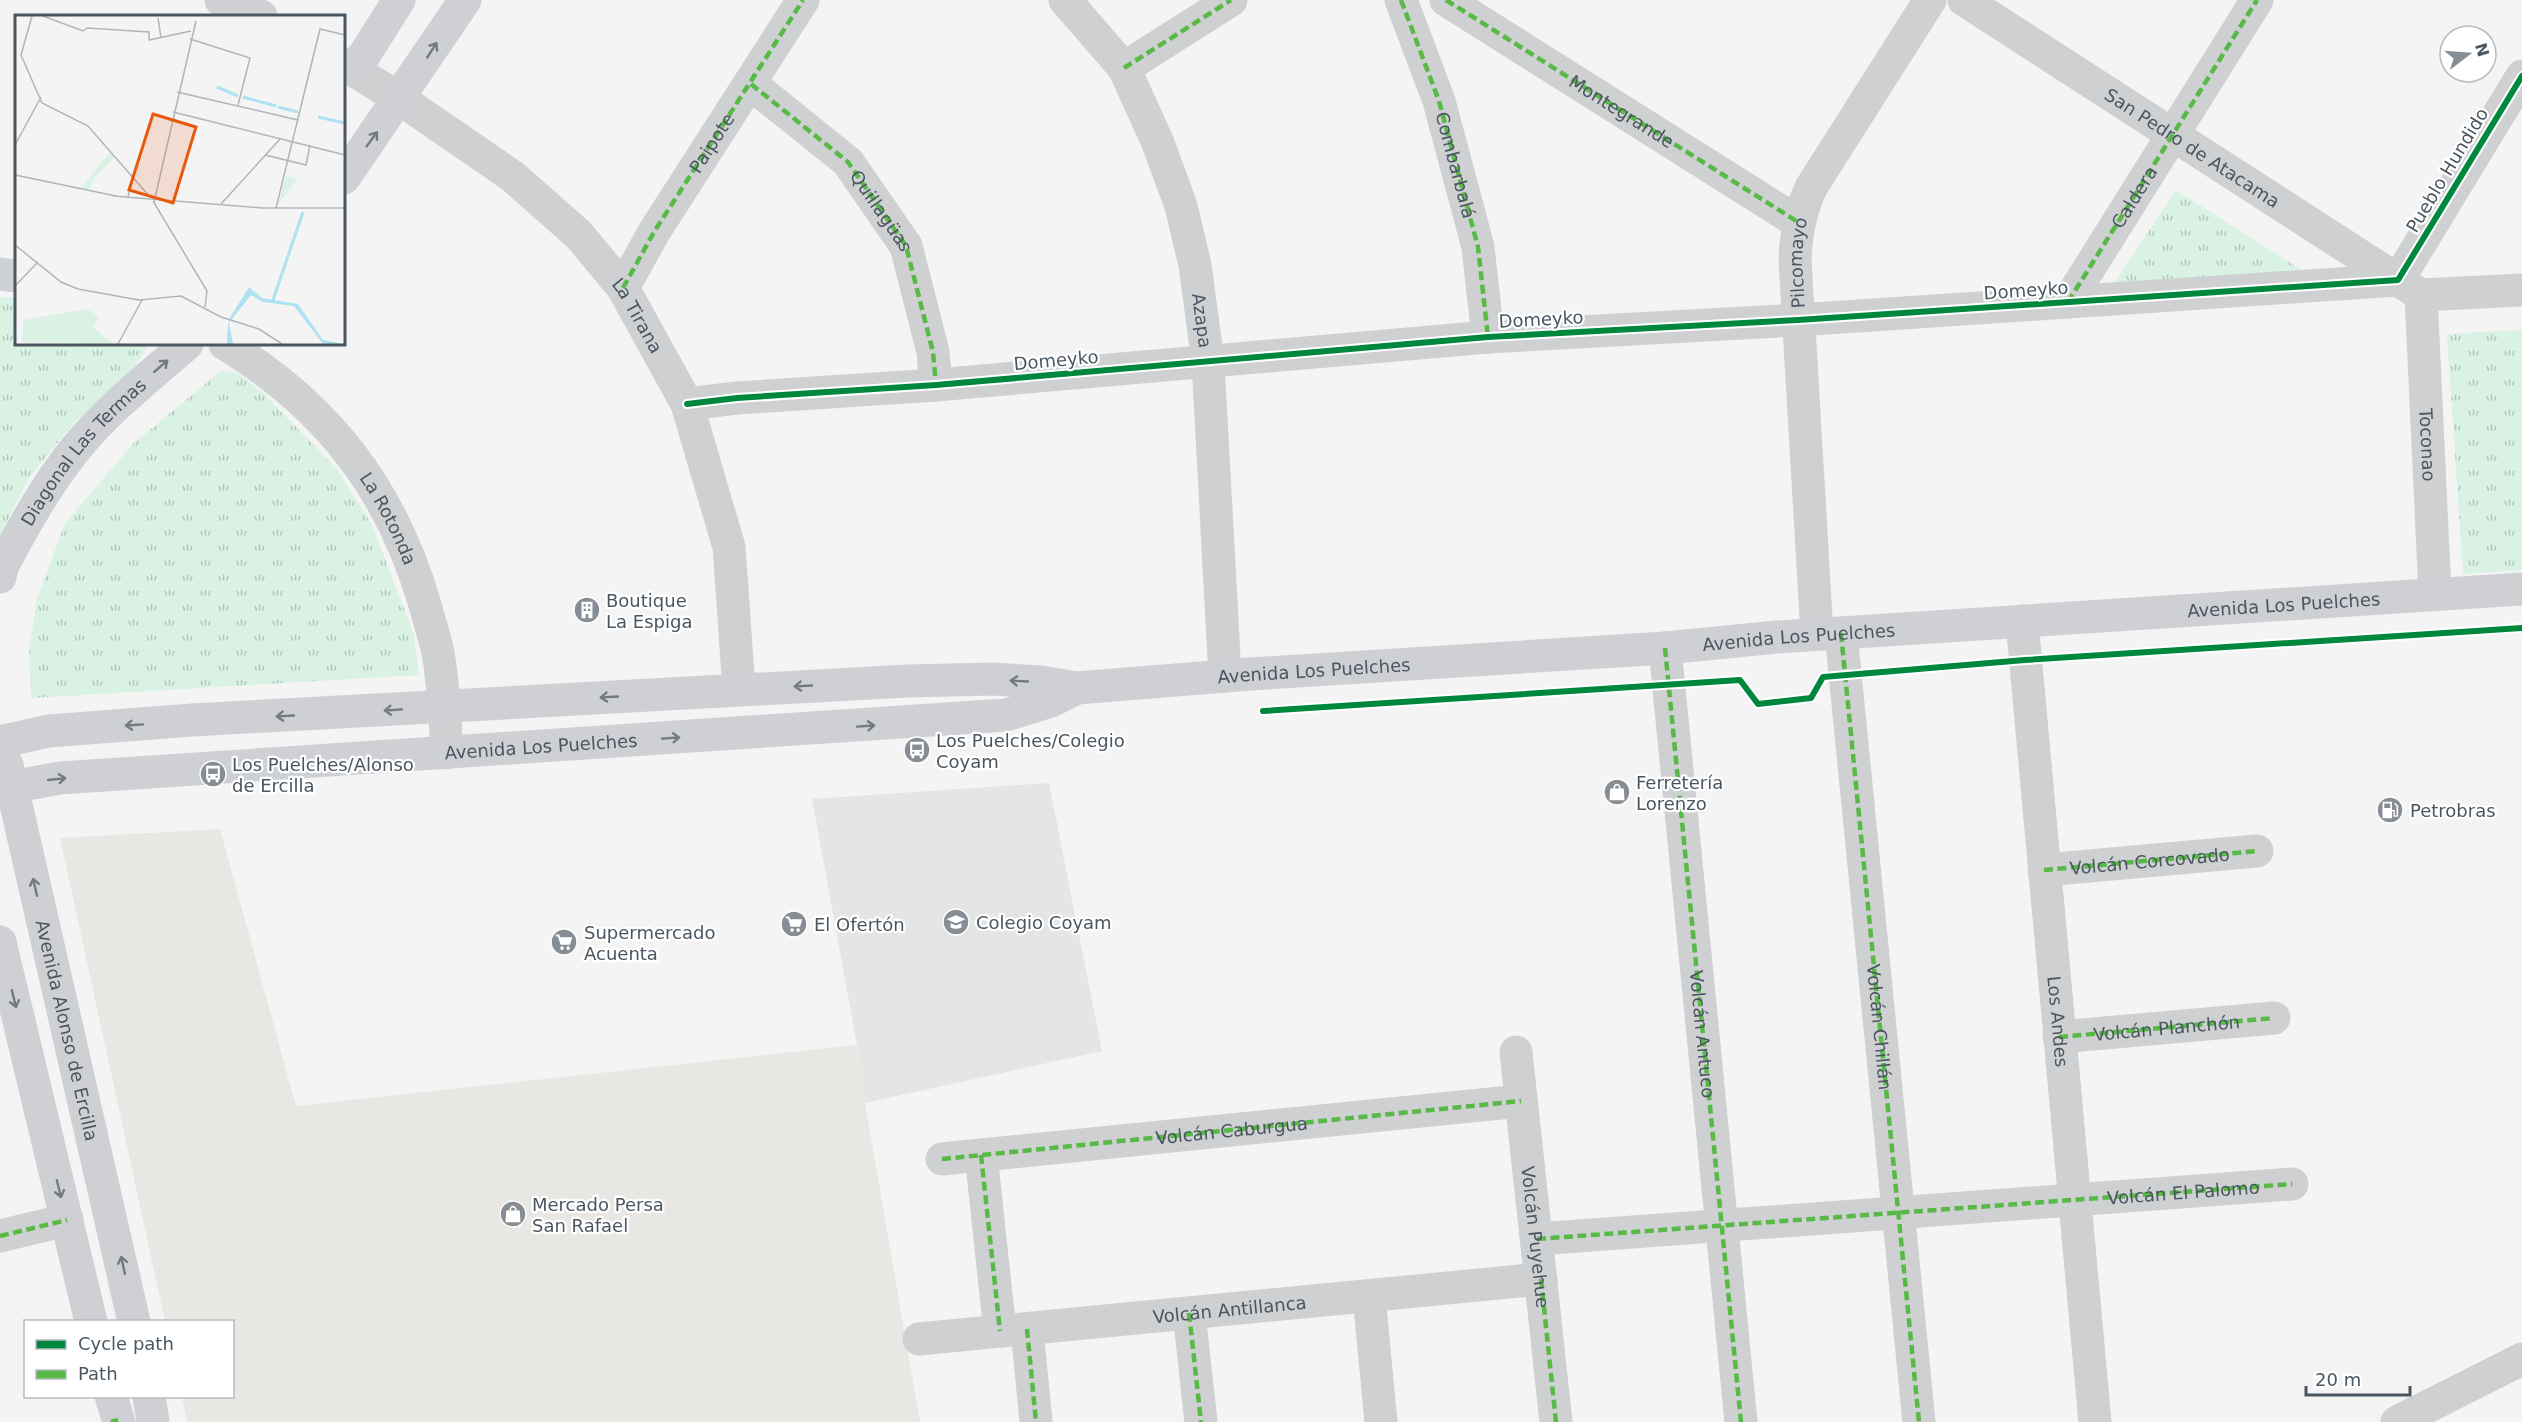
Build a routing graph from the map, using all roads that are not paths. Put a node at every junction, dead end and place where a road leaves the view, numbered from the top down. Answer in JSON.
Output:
{"nodes":[{"id":1,"x":221,"y":0,"type":"edge"},
{"id":2,"x":399,"y":0,"type":"edge"},
{"id":3,"x":465,"y":0,"type":"edge"},
{"id":4,"x":803,"y":0,"type":"edge"},
{"id":5,"x":1065,"y":0,"type":"edge"},
{"id":6,"x":1231,"y":0,"type":"edge"},
{"id":7,"x":1401,"y":0,"type":"edge"},
{"id":8,"x":1446,"y":0,"type":"edge"},
{"id":9,"x":1930,"y":0,"type":"edge"},
{"id":10,"x":1964,"y":0,"type":"edge"},
{"id":11,"x":2257,"y":0,"type":"edge"},
{"id":12,"x":258,"y":15,"type":"edge"},
{"id":13,"x":347,"y":66,"type":"edge"},
{"id":14,"x":1124,"y":68,"type":"junction"},
{"id":15,"x":2522,"y":76,"type":"edge"},
{"id":16,"x":751,"y":84,"type":"junction"},
{"id":17,"x":400,"y":99,"type":"junction"},
{"id":18,"x":2173,"y":135,"type":"junction"},
{"id":19,"x":345,"y":177,"type":"edge"},
{"id":20,"x":1798,"y":222,"type":"junction"},
{"id":21,"x":0,"y":274,"type":"edge"},
{"id":22,"x":15,"y":276,"type":"edge"},
{"id":23,"x":623,"y":288,"type":"junction"},
{"id":24,"x":2410,"y":288,"type":"junction"},
{"id":25,"x":2522,"y":290,"type":"edge"},
{"id":26,"x":2068,"y":302,"type":"junction"},
{"id":27,"x":1798,"y":320,"type":"junction"},
{"id":28,"x":1488,"y":337,"type":"junction"},
{"id":29,"x":186,"y":345,"type":"edge"},
{"id":30,"x":226,"y":345,"type":"edge"},
{"id":31,"x":1208,"y":362,"type":"junction"},
{"id":32,"x":936,"y":385,"type":"junction"},
{"id":33,"x":687,"y":404,"type":"junction"},
{"id":34,"x":0,"y":577,"type":"edge"},
{"id":35,"x":2522,"y":589,"type":"edge"},
{"id":36,"x":2435,"y":594,"type":"junction"},
{"id":37,"x":2022,"y":621,"type":"junction"},
{"id":38,"x":1829,"y":634,"type":"junction"},
{"id":39,"x":1665,"y":648,"type":"junction"},
{"id":40,"x":1225,"y":676,"type":"junction"},
{"id":41,"x":1077,"y":688,"type":"junction"},
{"id":42,"x":740,"y":689,"type":"junction"},
{"id":43,"x":445,"y":706,"type":"junction"},
{"id":44,"x":0,"y":740,"type":"edge"},
{"id":45,"x":447,"y":753,"type":"junction"},
{"id":46,"x":6,"y":788,"type":"edge"},
{"id":47,"x":2257,"y":850,"type":"dead end"},
{"id":48,"x":2044,"y":870,"type":"junction"},
{"id":49,"x":2,"y":954,"type":"edge"},
{"id":50,"x":2274,"y":1018,"type":"dead end"},
{"id":51,"x":2059,"y":1038,"type":"junction"},
{"id":52,"x":1516,"y":1052,"type":"dead end"},
{"id":53,"x":1521,"y":1101,"type":"junction"},
{"id":54,"x":981,"y":1155,"type":"junction"},
{"id":55,"x":942,"y":1158,"type":"dead end"},
{"id":56,"x":2292,"y":1184,"type":"dead end"},
{"id":57,"x":2075,"y":1201,"type":"junction"},
{"id":58,"x":1898,"y":1213,"type":"junction"},
{"id":59,"x":67,"y":1220,"type":"junction"},
{"id":60,"x":1722,"y":1226,"type":"junction"},
{"id":61,"x":0,"y":1236,"type":"edge"},
{"id":62,"x":1537,"y":1239,"type":"junction"},
{"id":63,"x":1541,"y":1279,"type":"junction"},
{"id":64,"x":1369,"y":1296,"type":"junction"},
{"id":65,"x":1189,"y":1313,"type":"junction"},
{"id":66,"x":91,"y":1320,"type":"edge"},
{"id":67,"x":135,"y":1320,"type":"edge"},
{"id":68,"x":1014,"y":1330,"type":"junction"},
{"id":69,"x":919,"y":1340,"type":"dead end"},
{"id":70,"x":2522,"y":1359,"type":"edge"},
{"id":71,"x":149,"y":1398,"type":"edge"},
{"id":72,"x":153,"y":1422,"type":"edge"},
{"id":73,"x":1036,"y":1422,"type":"edge"},
{"id":74,"x":1201,"y":1422,"type":"edge"},
{"id":75,"x":1381,"y":1422,"type":"edge"},
{"id":76,"x":1556,"y":1422,"type":"edge"},
{"id":77,"x":1741,"y":1422,"type":"edge"},
{"id":78,"x":1919,"y":1422,"type":"edge"},
{"id":79,"x":2095,"y":1422,"type":"edge"},
{"id":80,"x":2397,"y":1422,"type":"edge"}],
"edges":[{"from":1,"to":12,"type":"main road"},
{"from":2,"to":13,"type":"main road"},
{"from":17,"to":3,"type":"main road","one_way":true},
{"from":4,"to":16,"type":"street","name":"Paipote"},
{"from":5,"to":14,"type":"street","name":"Azapa"},
{"from":6,"to":14,"type":"street"},
{"from":7,"to":28,"type":"street","name":"Combarbalá"},
{"from":8,"to":20,"type":"street","name":"Montegrande"},
{"from":9,"to":20,"type":"street","name":"Pilcomayo"},
{"from":10,"to":18,"type":"street","name":"San Pedro de Atacama"},
{"from":11,"to":18,"type":"street","name":"Caldera"},
{"from":13,"to":17,"type":"street","name":"La Tirana"},
{"from":14,"to":31,"type":"street","name":"Azapa"},
{"from":15,"to":24,"type":"street","name":"Pueblo Hundido"},
{"from":16,"to":23,"type":"street","name":"Paipote"},
{"from":16,"to":32,"type":"street","name":"Quillagüas"},
{"from":19,"to":17,"type":"main road","one_way":true},
{"from":17,"to":23,"type":"street","name":"La Tirana"},
{"from":18,"to":24,"type":"street","name":"San Pedro de Atacama"},
{"from":18,"to":26,"type":"street","name":"Caldera"},
{"from":20,"to":27,"type":"street","name":"Pilcomayo"},
{"from":21,"to":22,"type":"street"},
{"from":23,"to":33,"type":"street","name":"La Tirana"},
{"from":24,"to":25,"type":"street","name":"Domeyko"},
{"from":24,"to":26,"type":"street","name":"Domeyko"},
{"from":24,"to":36,"type":"street","name":"Toconao"},
{"from":26,"to":27,"type":"street","name":"Domeyko"},
{"from":27,"to":28,"type":"street","name":"Domeyko"},
{"from":27,"to":38,"type":"street","name":"Pilcomayo"},
{"from":28,"to":31,"type":"street","name":"Domeyko"},
{"from":34,"to":29,"type":"main road","name":"Diagonal Las Termas","one_way":true},
{"from":30,"to":43,"type":"street","name":"La Rotonda"},
{"from":31,"to":32,"type":"street","name":"Domeyko"},
{"from":31,"to":40,"type":"street","name":"Azapa"},
{"from":32,"to":33,"type":"street","name":"Domeyko"},
{"from":33,"to":42,"type":"street","name":"La Tirana"},
{"from":35,"to":36,"type":"main road","name":"Avenida Los Puelches"},
{"from":36,"to":37,"type":"main road","name":"Avenida Los Puelches"},
{"from":37,"to":38,"type":"main road","name":"Avenida Los Puelches"},
{"from":37,"to":48,"type":"street","name":"Los Andes"},
{"from":38,"to":39,"type":"main road","name":"Avenida Los Puelches"},
{"from":38,"to":58,"type":"street","name":"Volcán Chillán"},
{"from":39,"to":40,"type":"main road","name":"Avenida Los Puelches"},
{"from":39,"to":60,"type":"street","name":"Volcán Antuco"},
{"from":40,"to":41,"type":"main road","name":"Avenida Los Puelches"},
{"from":41,"to":42,"type":"main road","name":"Avenida Los Puelches","one_way":true},
{"from":45,"to":41,"type":"main road","name":"Avenida Los Puelches","one_way":true},
{"from":42,"to":43,"type":"main road","name":"Avenida Los Puelches","one_way":true},
{"from":43,"to":44,"type":"main road","name":"Avenida Los Puelches","one_way":true},
{"from":43,"to":45,"type":"street","name":"La Rotonda"},
{"from":44,"to":46,"type":"main road","name":"Avenida Alonso de Ercilla"},
{"from":46,"to":45,"type":"main road","name":"Avenida Los Puelches","one_way":true},
{"from":67,"to":46,"type":"main road","name":"Avenida Alonso de Ercilla","one_way":true},
{"from":47,"to":48,"type":"street","name":"Volcán Corcovado"},
{"from":48,"to":51,"type":"street","name":"Los Andes"},
{"from":49,"to":59,"type":"main road","one_way":true},
{"from":50,"to":51,"type":"street","name":"Volcán Planchón"},
{"from":51,"to":57,"type":"street","name":"Los Andes"},
{"from":52,"to":53,"type":"street","name":"Volcán Puyehue"},
{"from":53,"to":54,"type":"street","name":"Volcán Caburgua"},
{"from":53,"to":62,"type":"street","name":"Volcán Puyehue"},
{"from":54,"to":55,"type":"street","name":"Volcán Caburgua"},
{"from":54,"to":68,"type":"street"},
{"from":56,"to":57,"type":"street","name":"Volcán El Palomo"},
{"from":57,"to":58,"type":"street","name":"Volcán El Palomo"},
{"from":57,"to":79,"type":"street","name":"Los Andes"},
{"from":58,"to":60,"type":"street","name":"Volcán El Palomo"},
{"from":58,"to":78,"type":"street","name":"Volcán Chillán"},
{"from":59,"to":61,"type":"street"},
{"from":59,"to":66,"type":"main road"},
{"from":60,"to":62,"type":"street","name":"Volcán El Palomo"},
{"from":60,"to":77,"type":"street","name":"Volcán Antuco"},
{"from":62,"to":63,"type":"street","name":"Volcán Puyehue"},
{"from":63,"to":64,"type":"street","name":"Volcán Antillanca"},
{"from":63,"to":76,"type":"street","name":"Volcán Puyehue"},
{"from":64,"to":65,"type":"street","name":"Volcán Antillanca"},
{"from":64,"to":75,"type":"street"},
{"from":65,"to":68,"type":"street","name":"Volcán Antillanca"},
{"from":65,"to":74,"type":"street"},
{"from":68,"to":69,"type":"street","name":"Volcán Antillanca"},
{"from":68,"to":73,"type":"street"},
{"from":70,"to":80,"type":"street"},
{"from":71,"to":72,"type":"main road"}]}
